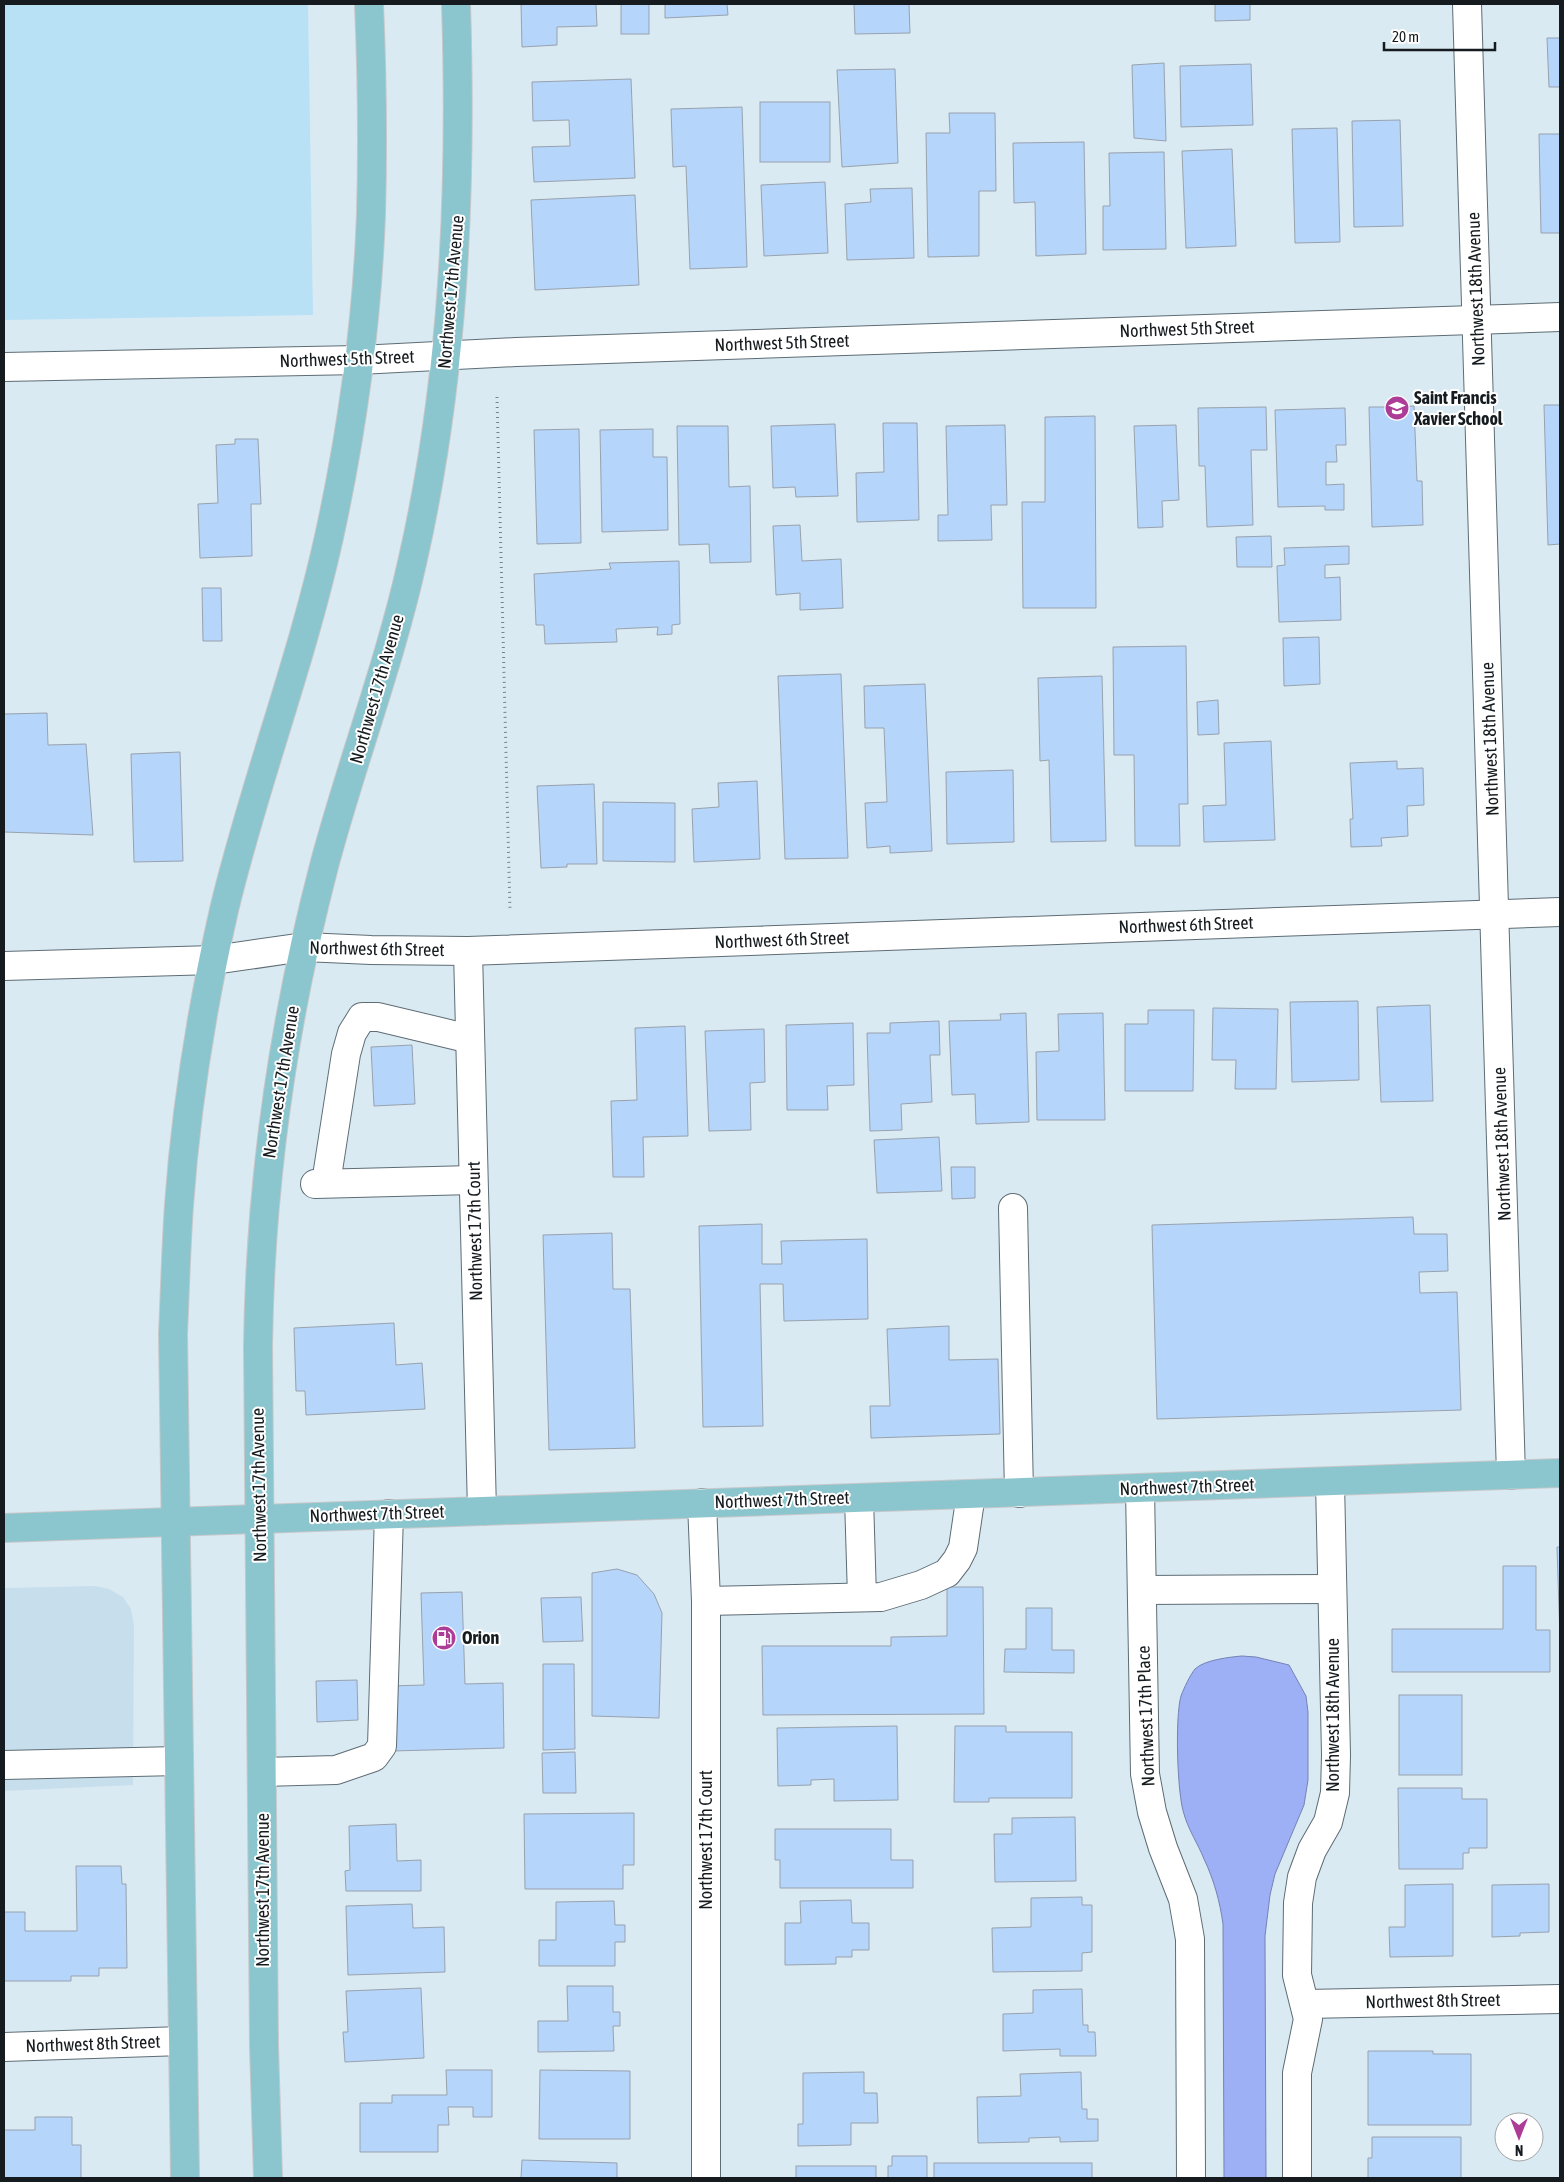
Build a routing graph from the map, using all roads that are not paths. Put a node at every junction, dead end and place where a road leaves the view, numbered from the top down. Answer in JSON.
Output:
{"nodes":[{"id":1,"x":369,"y":4,"type":"edge"},
{"id":2,"x":456,"y":4,"type":"edge"},
{"id":3,"x":1467,"y":4,"type":"edge"},
{"id":4,"x":1560,"y":317,"type":"edge"},
{"id":5,"x":1478,"y":319,"type":"junction"},
{"id":6,"x":446,"y":356,"type":"junction"},
{"id":7,"x":359,"y":360,"type":"junction"},
{"id":8,"x":4,"y":367,"type":"edge"},
{"id":9,"x":1560,"y":912,"type":"edge"},
{"id":10,"x":1494,"y":914,"type":"junction"},
{"id":11,"x":304,"y":947,"type":"junction"},
{"id":12,"x":468,"y":951,"type":"junction"},
{"id":13,"x":214,"y":960,"type":"junction"},
{"id":14,"x":4,"y":966,"type":"edge"},
{"id":15,"x":470,"y":1039,"type":"junction"},
{"id":16,"x":473,"y":1180,"type":"junction"},
{"id":17,"x":1013,"y":1208,"type":"dead end"},
{"id":18,"x":1560,"y":1473,"type":"edge"},
{"id":19,"x":1511,"y":1475,"type":"junction"},
{"id":20,"x":1330,"y":1482,"type":"junction"},
{"id":21,"x":1140,"y":1488,"type":"junction"},
{"id":22,"x":1020,"y":1493,"type":"junction"},
{"id":23,"x":971,"y":1494,"type":"junction"},
{"id":24,"x":859,"y":1498,"type":"junction"},
{"id":25,"x":702,"y":1503,"type":"junction"},
{"id":26,"x":482,"y":1511,"type":"junction"},
{"id":27,"x":389,"y":1514,"type":"junction"},
{"id":28,"x":260,"y":1518,"type":"junction"},
{"id":29,"x":175,"y":1521,"type":"junction"},
{"id":30,"x":4,"y":1528,"type":"edge"},
{"id":31,"x":1331,"y":1589,"type":"junction"},
{"id":32,"x":1142,"y":1590,"type":"junction"},
{"id":33,"x":862,"y":1597,"type":"junction"},
{"id":34,"x":706,"y":1601,"type":"junction"},
{"id":35,"x":178,"y":1761,"type":"junction"},
{"id":36,"x":4,"y":1765,"type":"edge"},
{"id":37,"x":262,"y":1772,"type":"junction"},
{"id":38,"x":1560,"y":1999,"type":"edge"},
{"id":39,"x":1306,"y":2011,"type":"junction"},
{"id":40,"x":182,"y":2041,"type":"junction"},
{"id":41,"x":4,"y":2047,"type":"edge"},
{"id":42,"x":185,"y":2178,"type":"edge"},
{"id":43,"x":268,"y":2178,"type":"edge"},
{"id":44,"x":706,"y":2178,"type":"edge"},
{"id":45,"x":1191,"y":2178,"type":"edge"},
{"id":46,"x":1297,"y":2178,"type":"edge"}],
"edges":[{"from":1,"to":7,"type":"main road"},
{"from":2,"to":6,"type":"main road","name":"Northwest 17th Avenue"},
{"from":3,"to":5,"type":"street","name":"Northwest 18th Avenue"},
{"from":4,"to":5,"type":"street","name":"Northwest 5th Street"},
{"from":5,"to":6,"type":"street","name":"Northwest 5th Street"},
{"from":5,"to":10,"type":"street","name":"Northwest 18th Avenue"},
{"from":6,"to":7,"type":"street","name":"Northwest 5th Street"},
{"from":6,"to":11,"type":"main road","name":"Northwest 17th Avenue"},
{"from":7,"to":8,"type":"street","name":"Northwest 5th Street"},
{"from":7,"to":13,"type":"main road"},
{"from":9,"to":10,"type":"street","name":"Northwest 6th Street"},
{"from":10,"to":12,"type":"street","name":"Northwest 6th Street"},
{"from":10,"to":19,"type":"street","name":"Northwest 18th Avenue"},
{"from":11,"to":12,"type":"street","name":"Northwest 6th Street"},
{"from":11,"to":13,"type":"street","name":"Northwest 6th Street"},
{"from":11,"to":28,"type":"main road","name":"Northwest 17th Avenue"},
{"from":12,"to":15,"type":"street","name":"Northwest 17th Court"},
{"from":13,"to":14,"type":"street","name":"Northwest 6th Street"},
{"from":13,"to":29,"type":"main road"},
{"from":15,"to":16,"type":"street","name":"Northwest 17th Court"},
{"from":15,"to":16,"type":"street"},
{"from":16,"to":26,"type":"street","name":"Northwest 17th Court"},
{"from":17,"to":22,"type":"street"},
{"from":18,"to":19,"type":"main road","name":"Northwest 7th Street"},
{"from":19,"to":20,"type":"main road","name":"Northwest 7th Street"},
{"from":20,"to":21,"type":"main road","name":"Northwest 7th Street"},
{"from":20,"to":31,"type":"street","name":"Northwest 18th Avenue"},
{"from":21,"to":22,"type":"main road","name":"Northwest 7th Street"},
{"from":21,"to":32,"type":"street","name":"Northwest 17th Place"},
{"from":22,"to":23,"type":"main road","name":"Northwest 7th Street"},
{"from":23,"to":24,"type":"main road","name":"Northwest 7th Street"},
{"from":23,"to":33,"type":"street"},
{"from":24,"to":25,"type":"main road","name":"Northwest 7th Street"},
{"from":24,"to":33,"type":"street"},
{"from":25,"to":26,"type":"main road","name":"Northwest 7th Street"},
{"from":25,"to":34,"type":"street","name":"Northwest 17th Court"},
{"from":26,"to":27,"type":"main road","name":"Northwest 7th Street"},
{"from":27,"to":28,"type":"main road","name":"Northwest 7th Street"},
{"from":27,"to":37,"type":"street"},
{"from":28,"to":29,"type":"main road","name":"Northwest 7th Street"},
{"from":28,"to":37,"type":"main road","name":"Northwest 17th Avenue"},
{"from":29,"to":30,"type":"main road","name":"Northwest 7th Street"},
{"from":29,"to":35,"type":"main road"},
{"from":31,"to":32,"type":"street"},
{"from":31,"to":39,"type":"street","name":"Northwest 18th Avenue"},
{"from":32,"to":45,"type":"street","name":"Northwest 17th Place"},
{"from":33,"to":34,"type":"street"},
{"from":34,"to":44,"type":"street","name":"Northwest 17th Court"},
{"from":35,"to":36,"type":"street"},
{"from":35,"to":40,"type":"main road"},
{"from":37,"to":43,"type":"main road","name":"Northwest 17th Avenue"},
{"from":38,"to":39,"type":"street","name":"Northwest 8th Street"},
{"from":39,"to":46,"type":"street","name":"Northwest 18th Avenue"},
{"from":40,"to":41,"type":"street","name":"Northwest 8th Street"},
{"from":40,"to":42,"type":"main road"}]}
